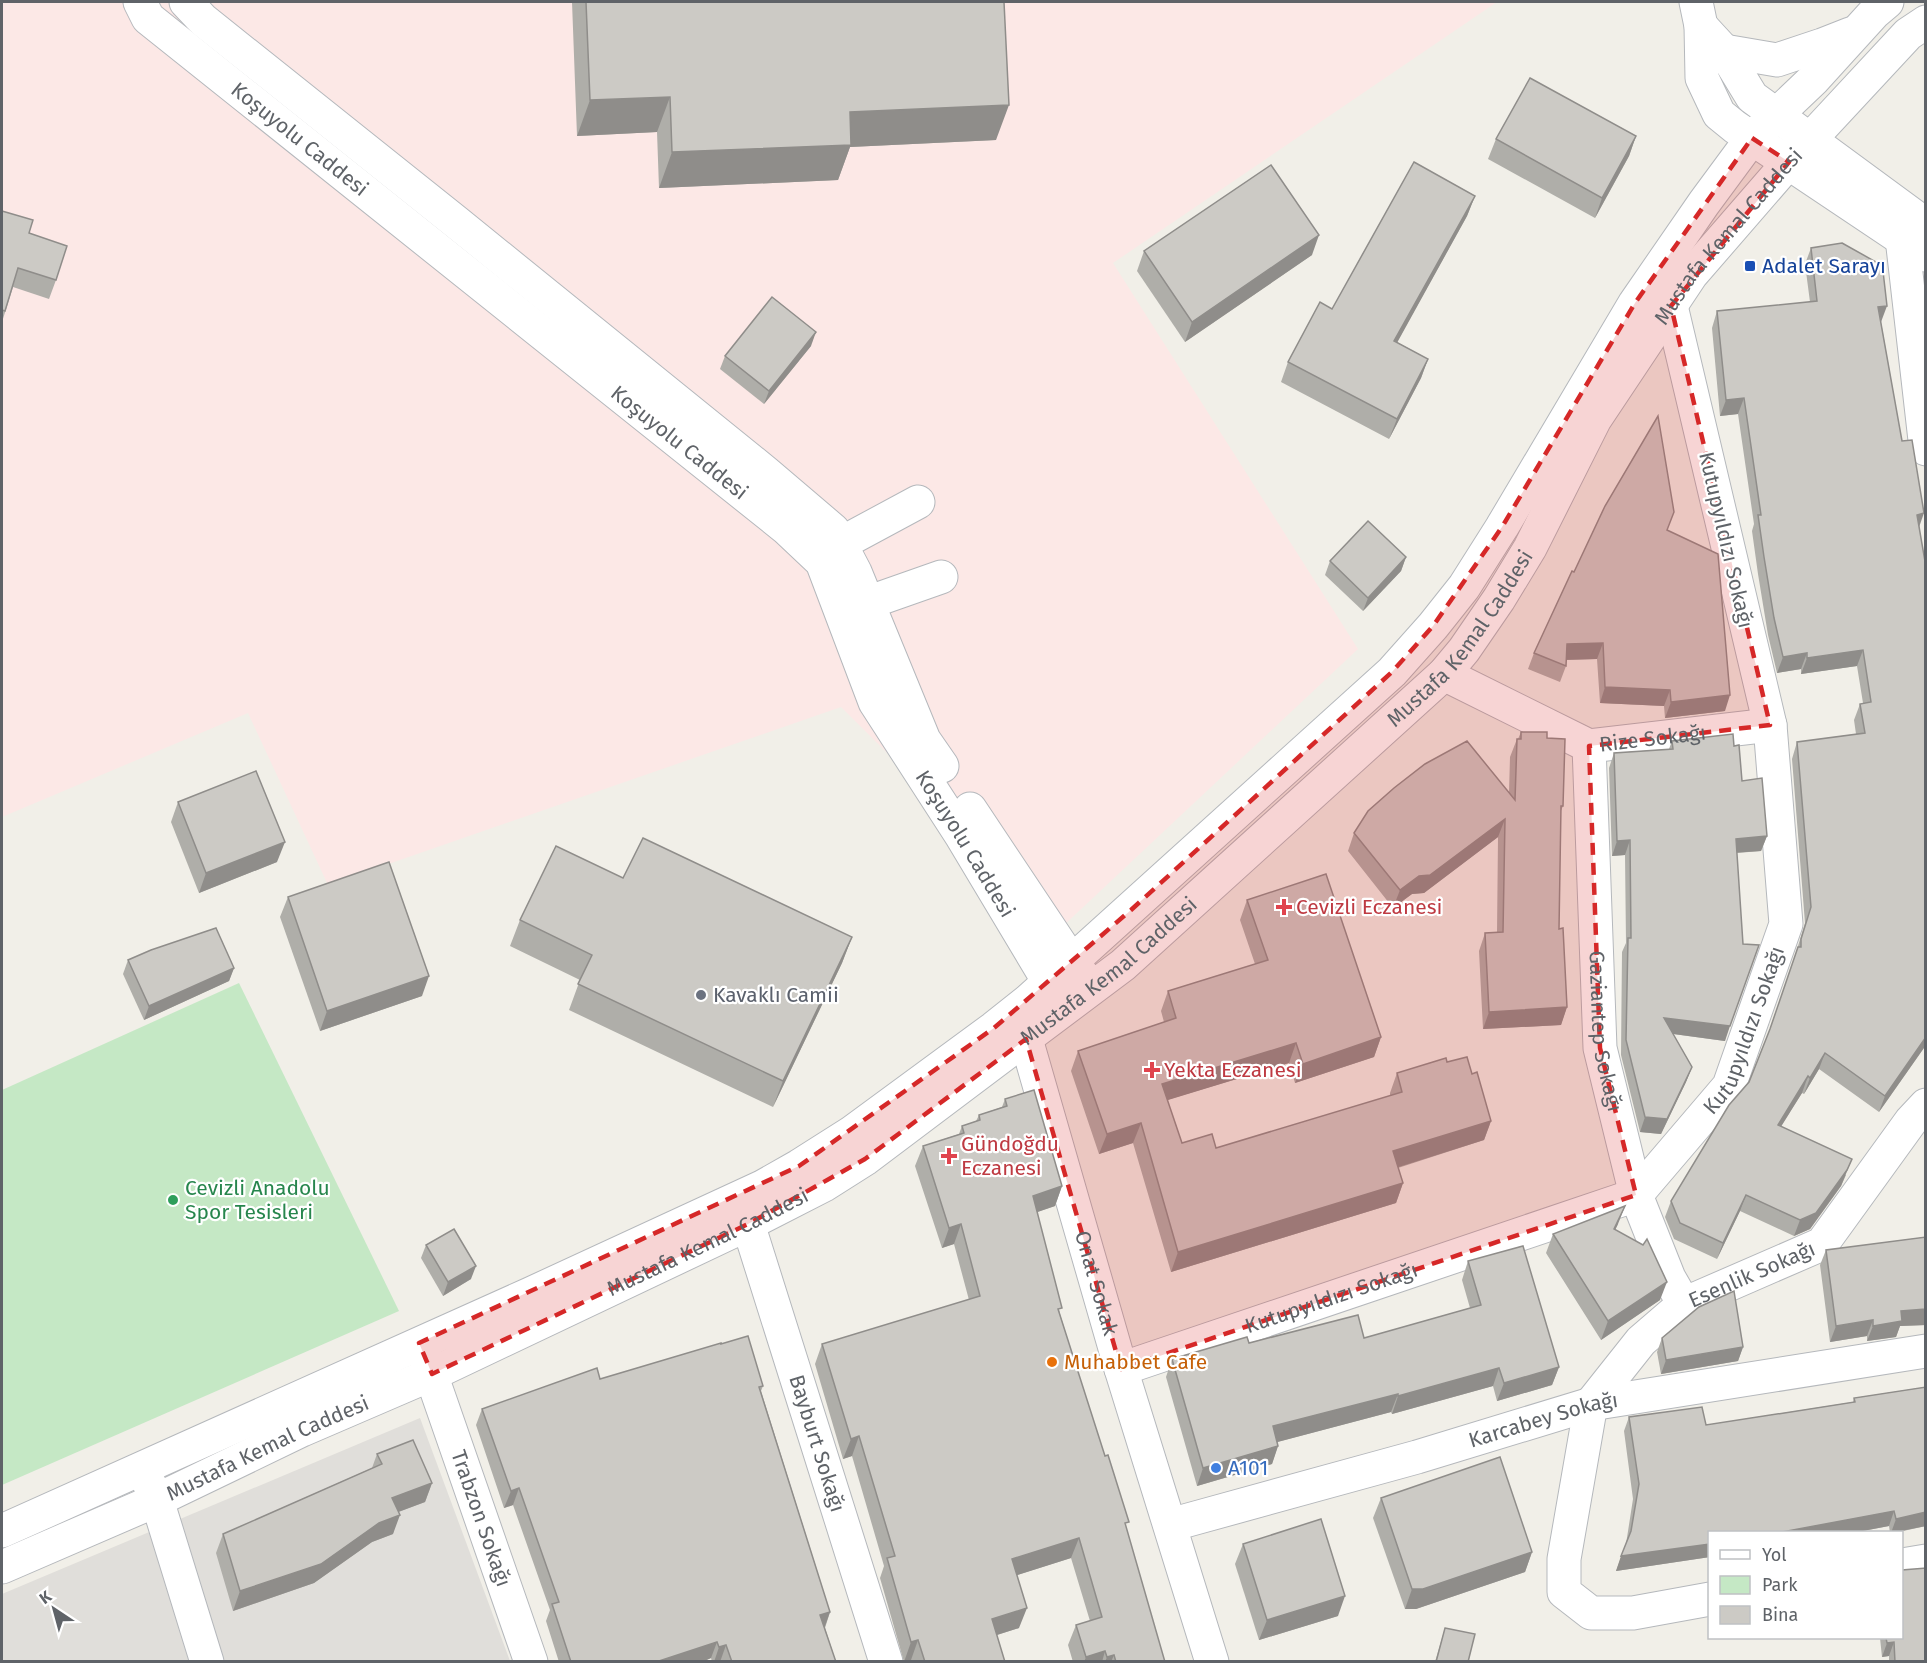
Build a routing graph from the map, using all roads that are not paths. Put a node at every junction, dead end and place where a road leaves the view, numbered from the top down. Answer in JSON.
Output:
{"nodes":[{"id":1,"x":140,"y":2,"type":"edge"},
{"id":2,"x":186,"y":2,"type":"edge"},
{"id":3,"x":1887,"y":2,"type":"edge"},
{"id":4,"x":1698,"y":14,"type":"edge"},
{"id":5,"x":1926,"y":22,"type":"edge"},
{"id":6,"x":1860,"y":29,"type":"junction"},
{"id":7,"x":1724,"y":51,"type":"junction"},
{"id":8,"x":1775,"y":115,"type":"junction"},
{"id":9,"x":1752,"y":138,"type":"junction"},
{"id":10,"x":1800,"y":151,"type":"junction"},
{"id":11,"x":1918,"y":240,"type":"edge"},
{"id":12,"x":1671,"y":306,"type":"junction"},
{"id":13,"x":1926,"y":449,"type":"edge"},
{"id":14,"x":918,"y":502,"type":"dead end"},
{"id":15,"x":840,"y":544,"type":"junction"},
{"id":16,"x":941,"y":577,"type":"dead end"},
{"id":17,"x":867,"y":603,"type":"junction"},
{"id":18,"x":1444,"y":674,"type":"junction"},
{"id":19,"x":1770,"y":725,"type":"junction"},
{"id":20,"x":1589,"y":746,"type":"junction"},
{"id":21,"x":1071,"y":984,"type":"junction"},
{"id":22,"x":1026,"y":1039,"type":"junction"},
{"id":23,"x":1926,"y":1105,"type":"edge"},
{"id":24,"x":1636,"y":1195,"type":"junction"},
{"id":25,"x":748,"y":1224,"type":"junction"},
{"id":26,"x":1684,"y":1304,"type":"junction"},
{"id":27,"x":419,"y":1343,"type":"junction"},
{"id":28,"x":1926,"y":1351,"type":"edge"},
{"id":29,"x":1121,"y":1369,"type":"junction"},
{"id":30,"x":432,"y":1374,"type":"junction"},
{"id":31,"x":1591,"y":1404,"type":"junction"},
{"id":32,"x":143,"y":1467,"type":"junction"},
{"id":33,"x":157,"y":1500,"type":"junction"},
{"id":34,"x":1170,"y":1525,"type":"junction"},
{"id":35,"x":2,"y":1530,"type":"edge"},
{"id":36,"x":1926,"y":1561,"type":"edge"},
{"id":37,"x":1903,"y":1565,"type":"edge"},
{"id":38,"x":2,"y":1567,"type":"edge"},
{"id":39,"x":1708,"y":1599,"type":"edge"},
{"id":40,"x":207,"y":1662,"type":"edge"},
{"id":41,"x":531,"y":1662,"type":"edge"},
{"id":42,"x":886,"y":1662,"type":"edge"},
{"id":43,"x":1212,"y":1662,"type":"edge"}],
"edges":[{"from":1,"to":21,"type":"street","name":"Koşuyolu Caddesi"},
{"from":2,"to":15,"type":"street","name":"Koşuyolu Caddesi"},
{"from":3,"to":6,"type":"street","name":"Mustafa Kemal Caddesi"},
{"from":4,"to":7,"type":"street"},
{"from":4,"to":9,"type":"street"},
{"from":5,"to":10,"type":"street","name":"Mustafa Kemal Caddesi"},
{"from":6,"to":7,"type":"street"},
{"from":6,"to":8,"type":"street","name":"Mustafa Kemal Caddesi"},
{"from":7,"to":8,"type":"street"},
{"from":8,"to":9,"type":"street","name":"Mustafa Kemal Caddesi"},
{"from":8,"to":10,"type":"street"},
{"from":9,"to":10,"type":"street"},
{"from":9,"to":21,"type":"street","name":"Mustafa Kemal Caddesi"},
{"from":10,"to":11,"type":"street"},
{"from":10,"to":12,"type":"street","name":"Mustafa Kemal Caddesi"},
{"from":11,"to":13,"type":"street"},
{"from":12,"to":18,"type":"street","name":"Mustafa Kemal Caddesi"},
{"from":12,"to":19,"type":"street","name":"Kutupyıldızı Sokağı"},
{"from":14,"to":15,"type":"street"},
{"from":15,"to":17,"type":"street","name":"Koşuyolu Caddesi"},
{"from":16,"to":17,"type":"street"},
{"from":17,"to":21,"type":"street","name":"Koşuyolu Caddesi"},
{"from":18,"to":20,"type":"street","name":"Rize Sokağı"},
{"from":18,"to":21,"type":"street","name":"Mustafa Kemal Caddesi"},
{"from":19,"to":20,"type":"street","name":"Rize Sokağı"},
{"from":19,"to":24,"type":"street","name":"Kutupyıldızı Sokağı"},
{"from":20,"to":24,"type":"street","name":"Gaziantep Sokağı"},
{"from":21,"to":22,"type":"street","name":"Mustafa Kemal Caddesi"},
{"from":21,"to":27,"type":"street","name":"Mustafa Kemal Caddesi"},
{"from":22,"to":25,"type":"street","name":"Mustafa Kemal Caddesi"},
{"from":22,"to":29,"type":"street","name":"Onat Sokak"},
{"from":23,"to":26,"type":"street","name":"Esenlik Sokağı"},
{"from":24,"to":26,"type":"street","name":"Gaziantep Sokağı"},
{"from":24,"to":29,"type":"street","name":"Kutupyıldızı Sokağı"},
{"from":25,"to":30,"type":"street","name":"Mustafa Kemal Caddesi"},
{"from":25,"to":42,"type":"street","name":"Bayburt Sokağı"},
{"from":26,"to":31,"type":"street","name":"Esenlik Sokağı"},
{"from":27,"to":30,"type":"street","name":"Trabzon Sokağı"},
{"from":27,"to":32,"type":"street","name":"Mustafa Kemal Caddesi"},
{"from":28,"to":31,"type":"street","name":"Karcabey Sokağı"},
{"from":29,"to":34,"type":"street","name":"Onat Sokak"},
{"from":30,"to":33,"type":"street","name":"Mustafa Kemal Caddesi"},
{"from":30,"to":41,"type":"street","name":"Trabzon Sokağı"},
{"from":31,"to":34,"type":"street","name":"Karcabey Sokağı"},
{"from":31,"to":39,"type":"street"},
{"from":32,"to":33,"type":"street"},
{"from":32,"to":35,"type":"street","name":"Mustafa Kemal Caddesi"},
{"from":33,"to":38,"type":"street","name":"Mustafa Kemal Caddesi"},
{"from":33,"to":40,"type":"street"},
{"from":34,"to":43,"type":"street","name":"Onat Sokak"},
{"from":36,"to":37,"type":"street"}]}
